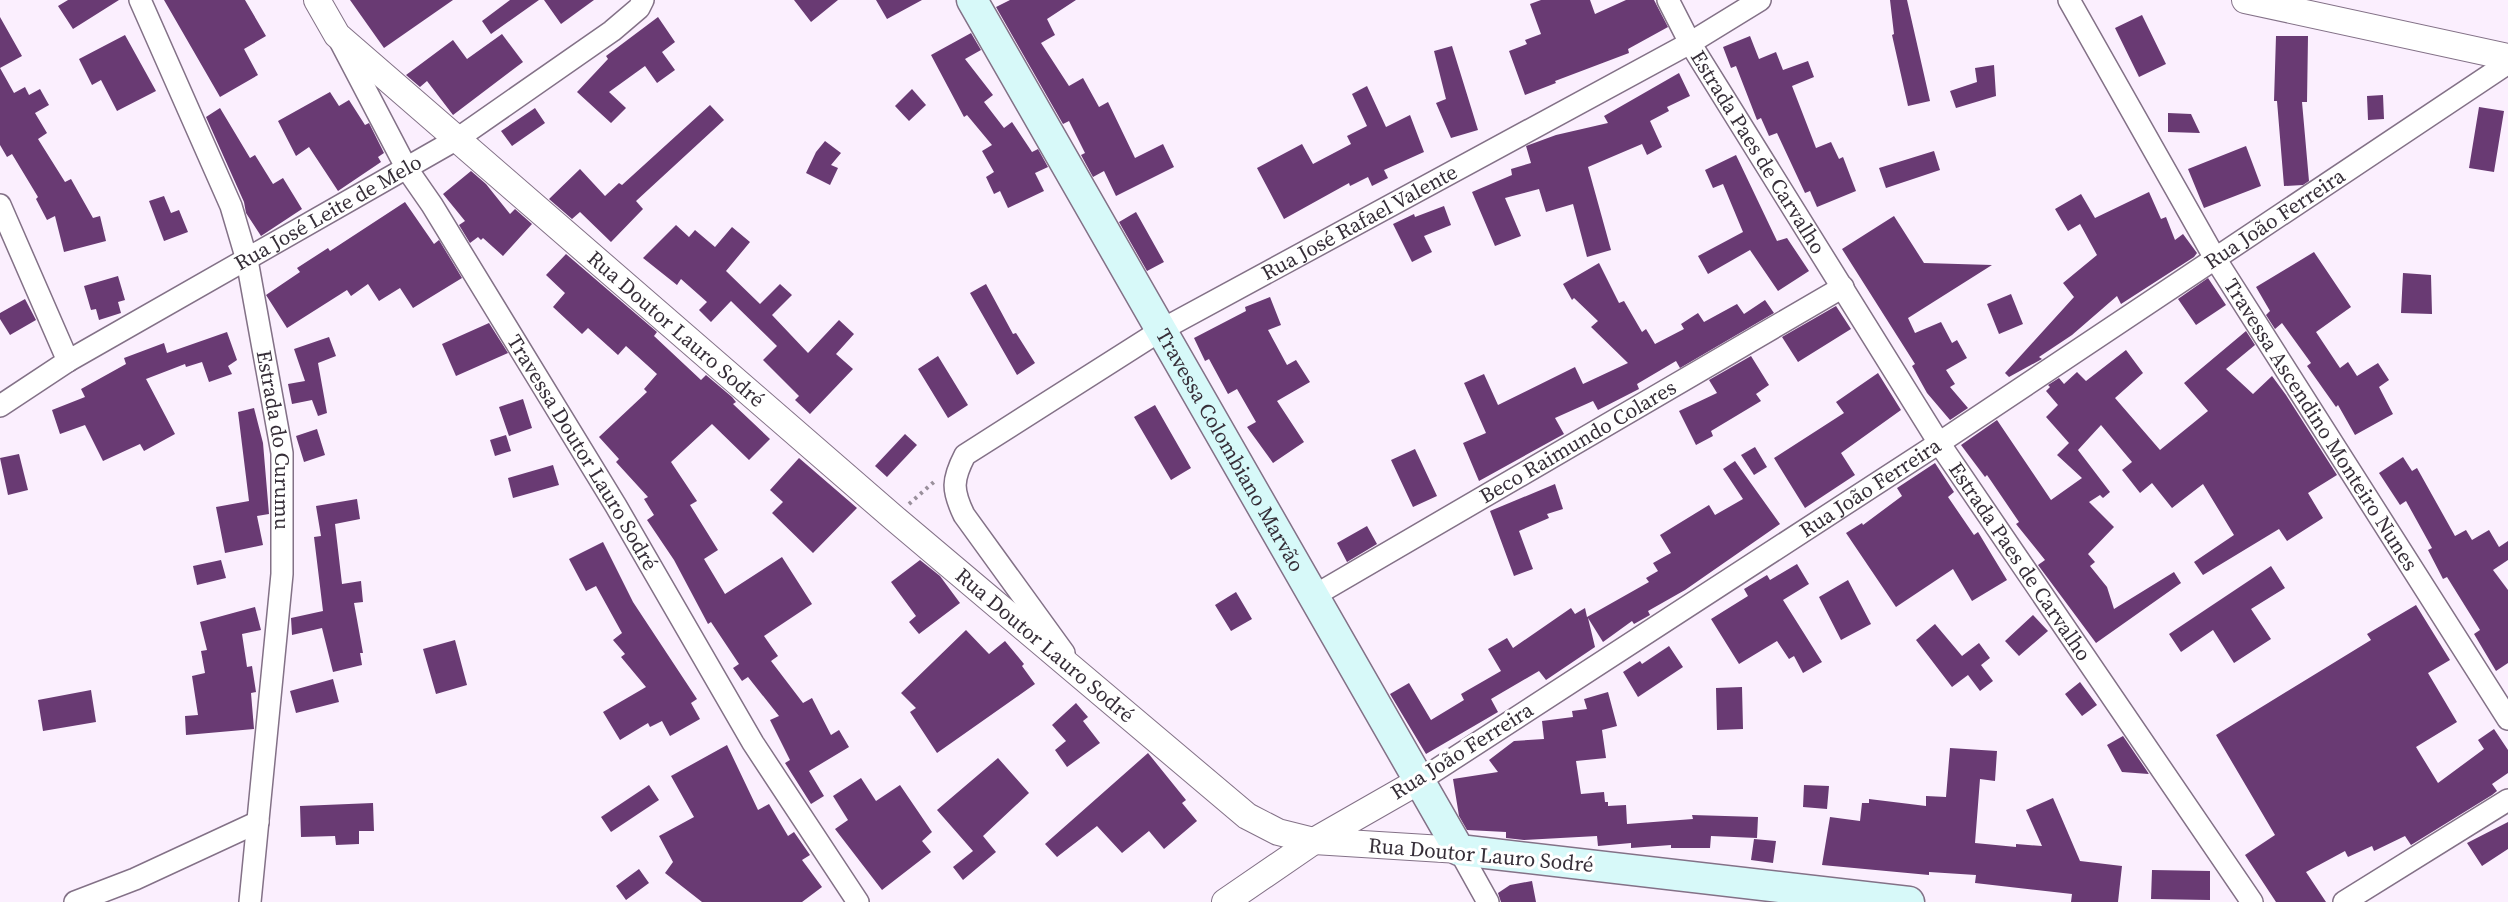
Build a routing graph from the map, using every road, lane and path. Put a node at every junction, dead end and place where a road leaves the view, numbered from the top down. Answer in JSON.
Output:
{"nodes":[{"id":1,"x":140,"y":0,"type":"edge"},
{"id":2,"x":317,"y":0,"type":"edge"},
{"id":3,"x":643,"y":0,"type":"edge"},
{"id":4,"x":972,"y":0,"type":"edge"},
{"id":5,"x":1668,"y":0,"type":"edge"},
{"id":6,"x":1760,"y":0,"type":"edge"},
{"id":7,"x":2069,"y":0,"type":"edge"},
{"id":8,"x":2245,"y":0,"type":"edge"},
{"id":9,"x":337,"y":35,"type":"junction"},
{"id":10,"x":1690,"y":44,"type":"junction"},
{"id":11,"x":2508,"y":57,"type":"edge"},
{"id":12,"x":2508,"y":63,"type":"edge"},
{"id":13,"x":457,"y":139,"type":"junction"},
{"id":14,"x":407,"y":169,"type":"junction"},
{"id":15,"x":0,"y":205,"type":"edge"},
{"id":16,"x":247,"y":260,"type":"junction"},
{"id":17,"x":2216,"y":260,"type":"junction"},
{"id":18,"x":1843,"y":287,"type":"junction"},
{"id":19,"x":1163,"y":329,"type":"junction"},
{"id":20,"x":68,"y":361,"type":"junction"},
{"id":21,"x":0,"y":406,"type":"edge"},
{"id":22,"x":1940,"y":443,"type":"junction"},
{"id":23,"x":965,"y":455,"type":"junction"},
{"id":24,"x":894,"y":518,"type":"junction"},
{"id":25,"x":1312,"y":597,"type":"junction"},
{"id":26,"x":1078,"y":674,"type":"junction"},
{"id":27,"x":2508,"y":719,"type":"edge"},
{"id":28,"x":1419,"y":781,"type":"junction"},
{"id":29,"x":2508,"y":800,"type":"edge"},
{"id":30,"x":258,"y":822,"type":"junction"},
{"id":31,"x":1314,"y":842,"type":"junction"},
{"id":32,"x":1459,"y":850,"type":"junction"},
{"id":33,"x":75,"y":902,"type":"edge"},
{"id":34,"x":250,"y":902,"type":"edge"},
{"id":35,"x":858,"y":902,"type":"edge"},
{"id":36,"x":1225,"y":902,"type":"edge"},
{"id":37,"x":1488,"y":902,"type":"edge"},
{"id":38,"x":1909,"y":902,"type":"edge"},
{"id":39,"x":2252,"y":902,"type":"edge"},
{"id":40,"x":2344,"y":902,"type":"edge"}],
"edges":[{"from":1,"to":16,"type":"street","name":"Estrada do Curumu"},
{"from":2,"to":9,"type":"street","name":"Travessa Doutor Lauro Sodré"},
{"from":3,"to":13,"type":"street","name":"Rua José Leite de Melo"},
{"from":4,"to":19,"type":"main road","name":"Travessa Colombiano Marvão"},
{"from":5,"to":10,"type":"street","name":"Estrada Paes de Carvalho"},
{"from":6,"to":10,"type":"street","name":"Rua José Rafael Valente"},
{"from":7,"to":17,"type":"street","name":"Travessa Ascendino Monteiro Nunes"},
{"from":8,"to":11,"type":"street"},
{"from":9,"to":13,"type":"street","name":"Rua Doutor Lauro Sodré"},
{"from":9,"to":14,"type":"street","name":"Travessa Doutor Lauro Sodré"},
{"from":10,"to":18,"type":"street","name":"Estrada Paes de Carvalho"},
{"from":10,"to":19,"type":"street","name":"Rua José Rafael Valente"},
{"from":12,"to":17,"type":"street","name":"Rua João Ferreira"},
{"from":13,"to":14,"type":"street","name":"Rua José Leite de Melo"},
{"from":13,"to":24,"type":"street","name":"Rua Doutor Lauro Sodré"},
{"from":14,"to":16,"type":"street","name":"Rua José Leite de Melo"},
{"from":14,"to":35,"type":"street","name":"Travessa Doutor Lauro Sodré"},
{"from":15,"to":20,"type":"street"},
{"from":16,"to":20,"type":"street","name":"Rua José Leite de Melo"},
{"from":16,"to":30,"type":"street","name":"Estrada do Curumu"},
{"from":17,"to":22,"type":"street","name":"Rua João Ferreira"},
{"from":17,"to":27,"type":"street","name":"Travessa Ascendino Monteiro Nunes"},
{"from":18,"to":22,"type":"street","name":"Estrada Paes de Carvalho"},
{"from":18,"to":25,"type":"street","name":"Beco Raimundo Colares"},
{"from":19,"to":23,"type":"street","name":"Rua José Rafael Valente"},
{"from":19,"to":25,"type":"main road","name":"Travessa Colombiano Marvão"},
{"from":20,"to":21,"type":"street","name":"Rua José Leite de Melo"},
{"from":22,"to":28,"type":"street","name":"Rua João Ferreira"},
{"from":22,"to":39,"type":"street","name":"Estrada Paes de Carvalho"},
{"from":23,"to":24,"type":"path"},
{"from":23,"to":26,"type":"street"},
{"from":24,"to":26,"type":"street","name":"Rua Doutor Lauro Sodré"},
{"from":25,"to":28,"type":"main road","name":"Travessa Colombiano Marvão"},
{"from":26,"to":31,"type":"street","name":"Rua Doutor Lauro Sodré"},
{"from":28,"to":31,"type":"street","name":"Rua João Ferreira"},
{"from":28,"to":32,"type":"main road","name":"Travessa Colombiano Marvão"},
{"from":29,"to":40,"type":"street"},
{"from":30,"to":33,"type":"street"},
{"from":30,"to":34,"type":"street","name":"Estrada do Curumu"},
{"from":31,"to":32,"type":"street","name":"Rua Doutor Lauro Sodré"},
{"from":31,"to":36,"type":"street","name":"Rua João Ferreira"},
{"from":32,"to":37,"type":"street","name":"Travessa Colombiano Marvão"},
{"from":32,"to":38,"type":"main road","name":"Rua Doutor Lauro Sodré"}]}
